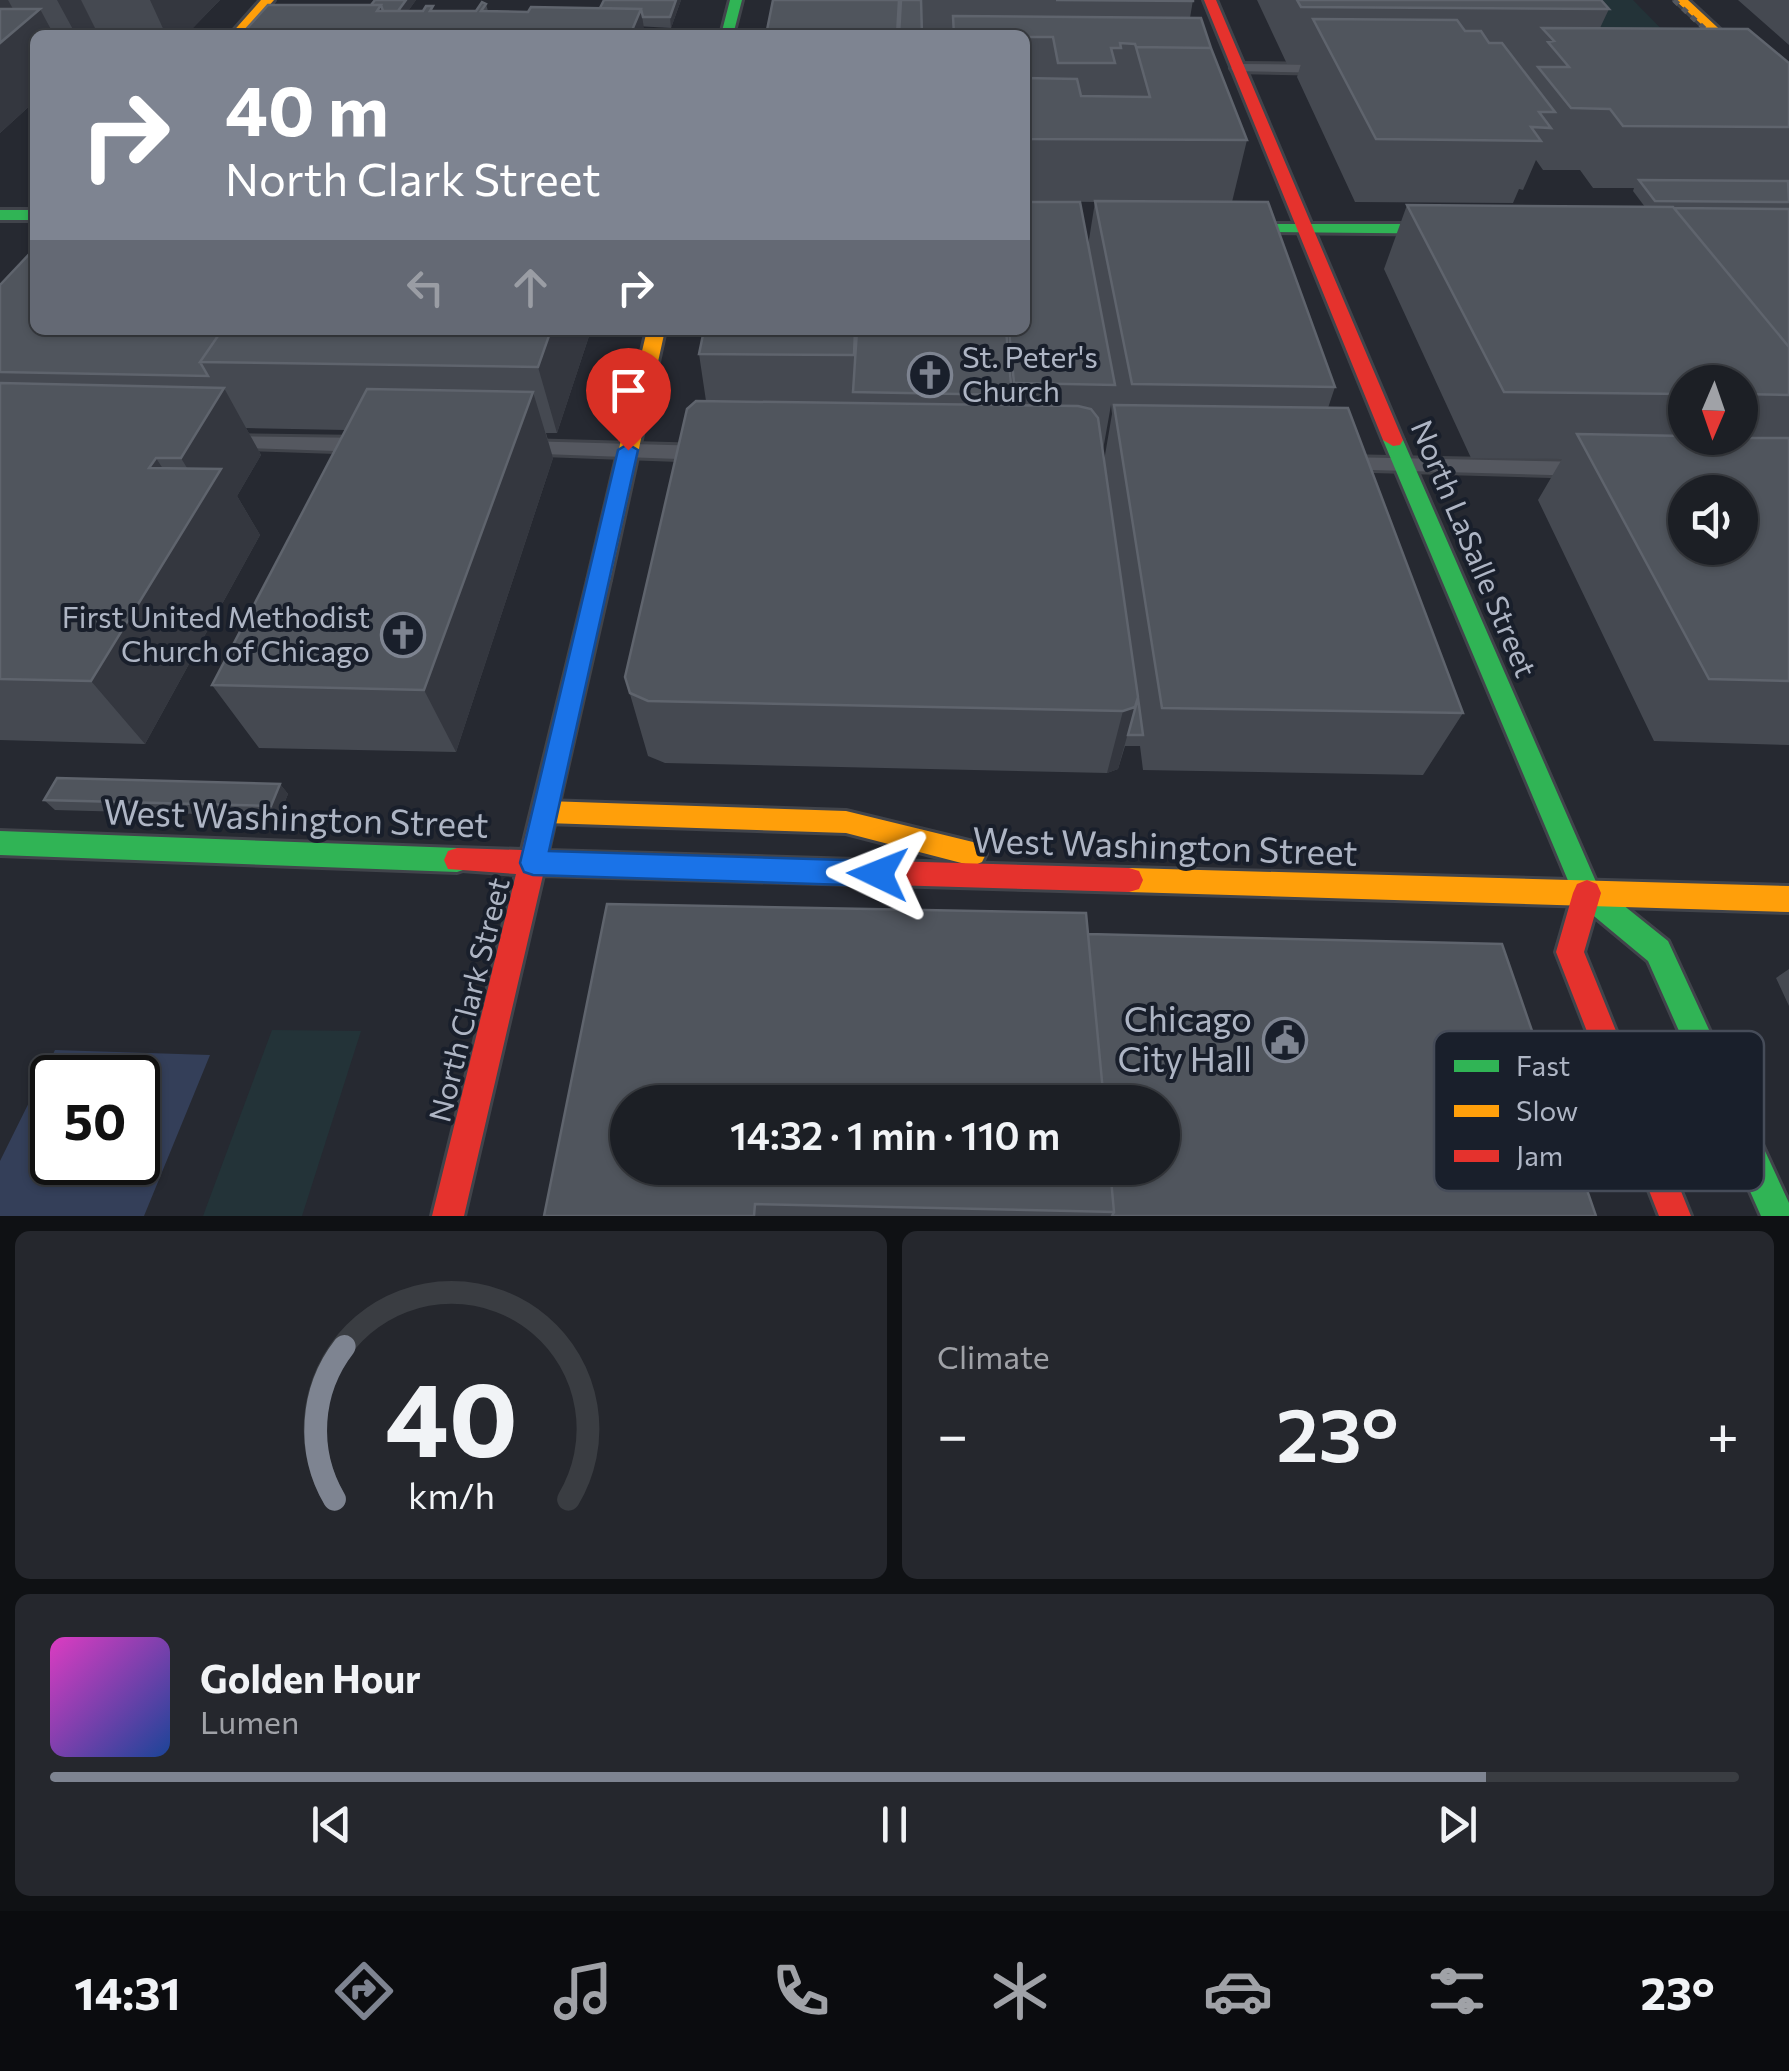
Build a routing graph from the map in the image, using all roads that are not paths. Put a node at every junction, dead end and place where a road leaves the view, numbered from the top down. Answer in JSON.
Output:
{"nodes":[{"id":1,"x":268,"y":0,"type":"edge"},
{"id":2,"x":736,"y":0,"type":"edge"},
{"id":3,"x":1681,"y":0,"type":"edge"},
{"id":4,"x":1207,"y":7,"type":"edge"},
{"id":5,"x":241,"y":30,"type":"edge"},
{"id":6,"x":728,"y":30,"type":"edge"},
{"id":7,"x":1238,"y":68,"type":"junction"},
{"id":8,"x":1336,"y":69,"type":"edge"},
{"id":9,"x":1750,"y":72,"type":"junction"},
{"id":10,"x":1789,"y":72,"type":"edge"},
{"id":11,"x":1789,"y":101,"type":"edge"},
{"id":12,"x":0,"y":215,"type":"edge"},
{"id":13,"x":30,"y":215,"type":"edge"},
{"id":14,"x":1487,"y":229,"type":"edge"},
{"id":15,"x":1306,"y":237,"type":"junction"},
{"id":16,"x":1255,"y":238,"type":"edge"},
{"id":17,"x":655,"y":335,"type":"edge"},
{"id":18,"x":199,"y":442,"type":"edge"},
{"id":19,"x":378,"y":445,"type":"edge"},
{"id":20,"x":511,"y":448,"type":"edge"},
{"id":21,"x":628,"y":450,"type":"junction"},
{"id":22,"x":728,"y":453,"type":"edge"},
{"id":23,"x":1315,"y":464,"type":"edge"},
{"id":24,"x":1404,"y":466,"type":"junction"},
{"id":25,"x":1599,"y":470,"type":"edge"},
{"id":26,"x":546,"y":812,"type":"junction"},
{"id":27,"x":0,"y":844,"type":"edge"},
{"id":28,"x":533,"y":863,"type":"junction"},
{"id":29,"x":1073,"y":880,"type":"junction"},
{"id":30,"x":1587,"y":893,"type":"junction"},
{"id":31,"x":1789,"y":900,"type":"edge"},
{"id":32,"x":1601,"y":1031,"type":"edge"},
{"id":33,"x":1694,"y":1031,"type":"edge"},
{"id":34,"x":1764,"y":1185,"type":"edge"},
{"id":35,"x":1665,"y":1191,"type":"edge"},
{"id":36,"x":448,"y":1216,"type":"edge"},
{"id":37,"x":1675,"y":1216,"type":"edge"},
{"id":38,"x":1778,"y":1216,"type":"edge"}],
"edges":[{"from":1,"to":5,"type":"main road"},
{"from":2,"to":6,"type":"main road"},
{"from":3,"to":9,"type":"main road"},
{"from":4,"to":7,"type":"main road","name":"North LaSalle Street"},
{"from":7,"to":8,"type":"lane"},
{"from":7,"to":15,"type":"main road","name":"North LaSalle Street"},
{"from":9,"to":10,"type":"lane"},
{"from":9,"to":11,"type":"main road"},
{"from":12,"to":13,"type":"main road"},
{"from":14,"to":15,"type":"main road"},
{"from":15,"to":16,"type":"main road"},
{"from":15,"to":24,"type":"main road","name":"North LaSalle Street"},
{"from":17,"to":21,"type":"main road","name":"North Clark Street"},
{"from":18,"to":19,"type":"lane"},
{"from":20,"to":21,"type":"lane"},
{"from":21,"to":22,"type":"lane"},
{"from":21,"to":26,"type":"main road","name":"North Clark Street"},
{"from":23,"to":24,"type":"lane"},
{"from":24,"to":25,"type":"lane"},
{"from":24,"to":30,"type":"main road","name":"North LaSalle Street"},
{"from":26,"to":28,"type":"main road","name":"North Clark Street"},
{"from":26,"to":29,"type":"main road"},
{"from":27,"to":28,"type":"main road","name":"West Washington Street"},
{"from":28,"to":29,"type":"main road","name":"West Washington Street"},
{"from":28,"to":36,"type":"main road","name":"North Clark Street"},
{"from":29,"to":30,"type":"main road","name":"West Washington Street"},
{"from":30,"to":31,"type":"main road","name":"West Washington Street"},
{"from":30,"to":32,"type":"main road"},
{"from":30,"to":33,"type":"main road","name":"North LaSalle Street"},
{"from":34,"to":38,"type":"main road","name":"North LaSalle Street"},
{"from":35,"to":37,"type":"main road"}]}
